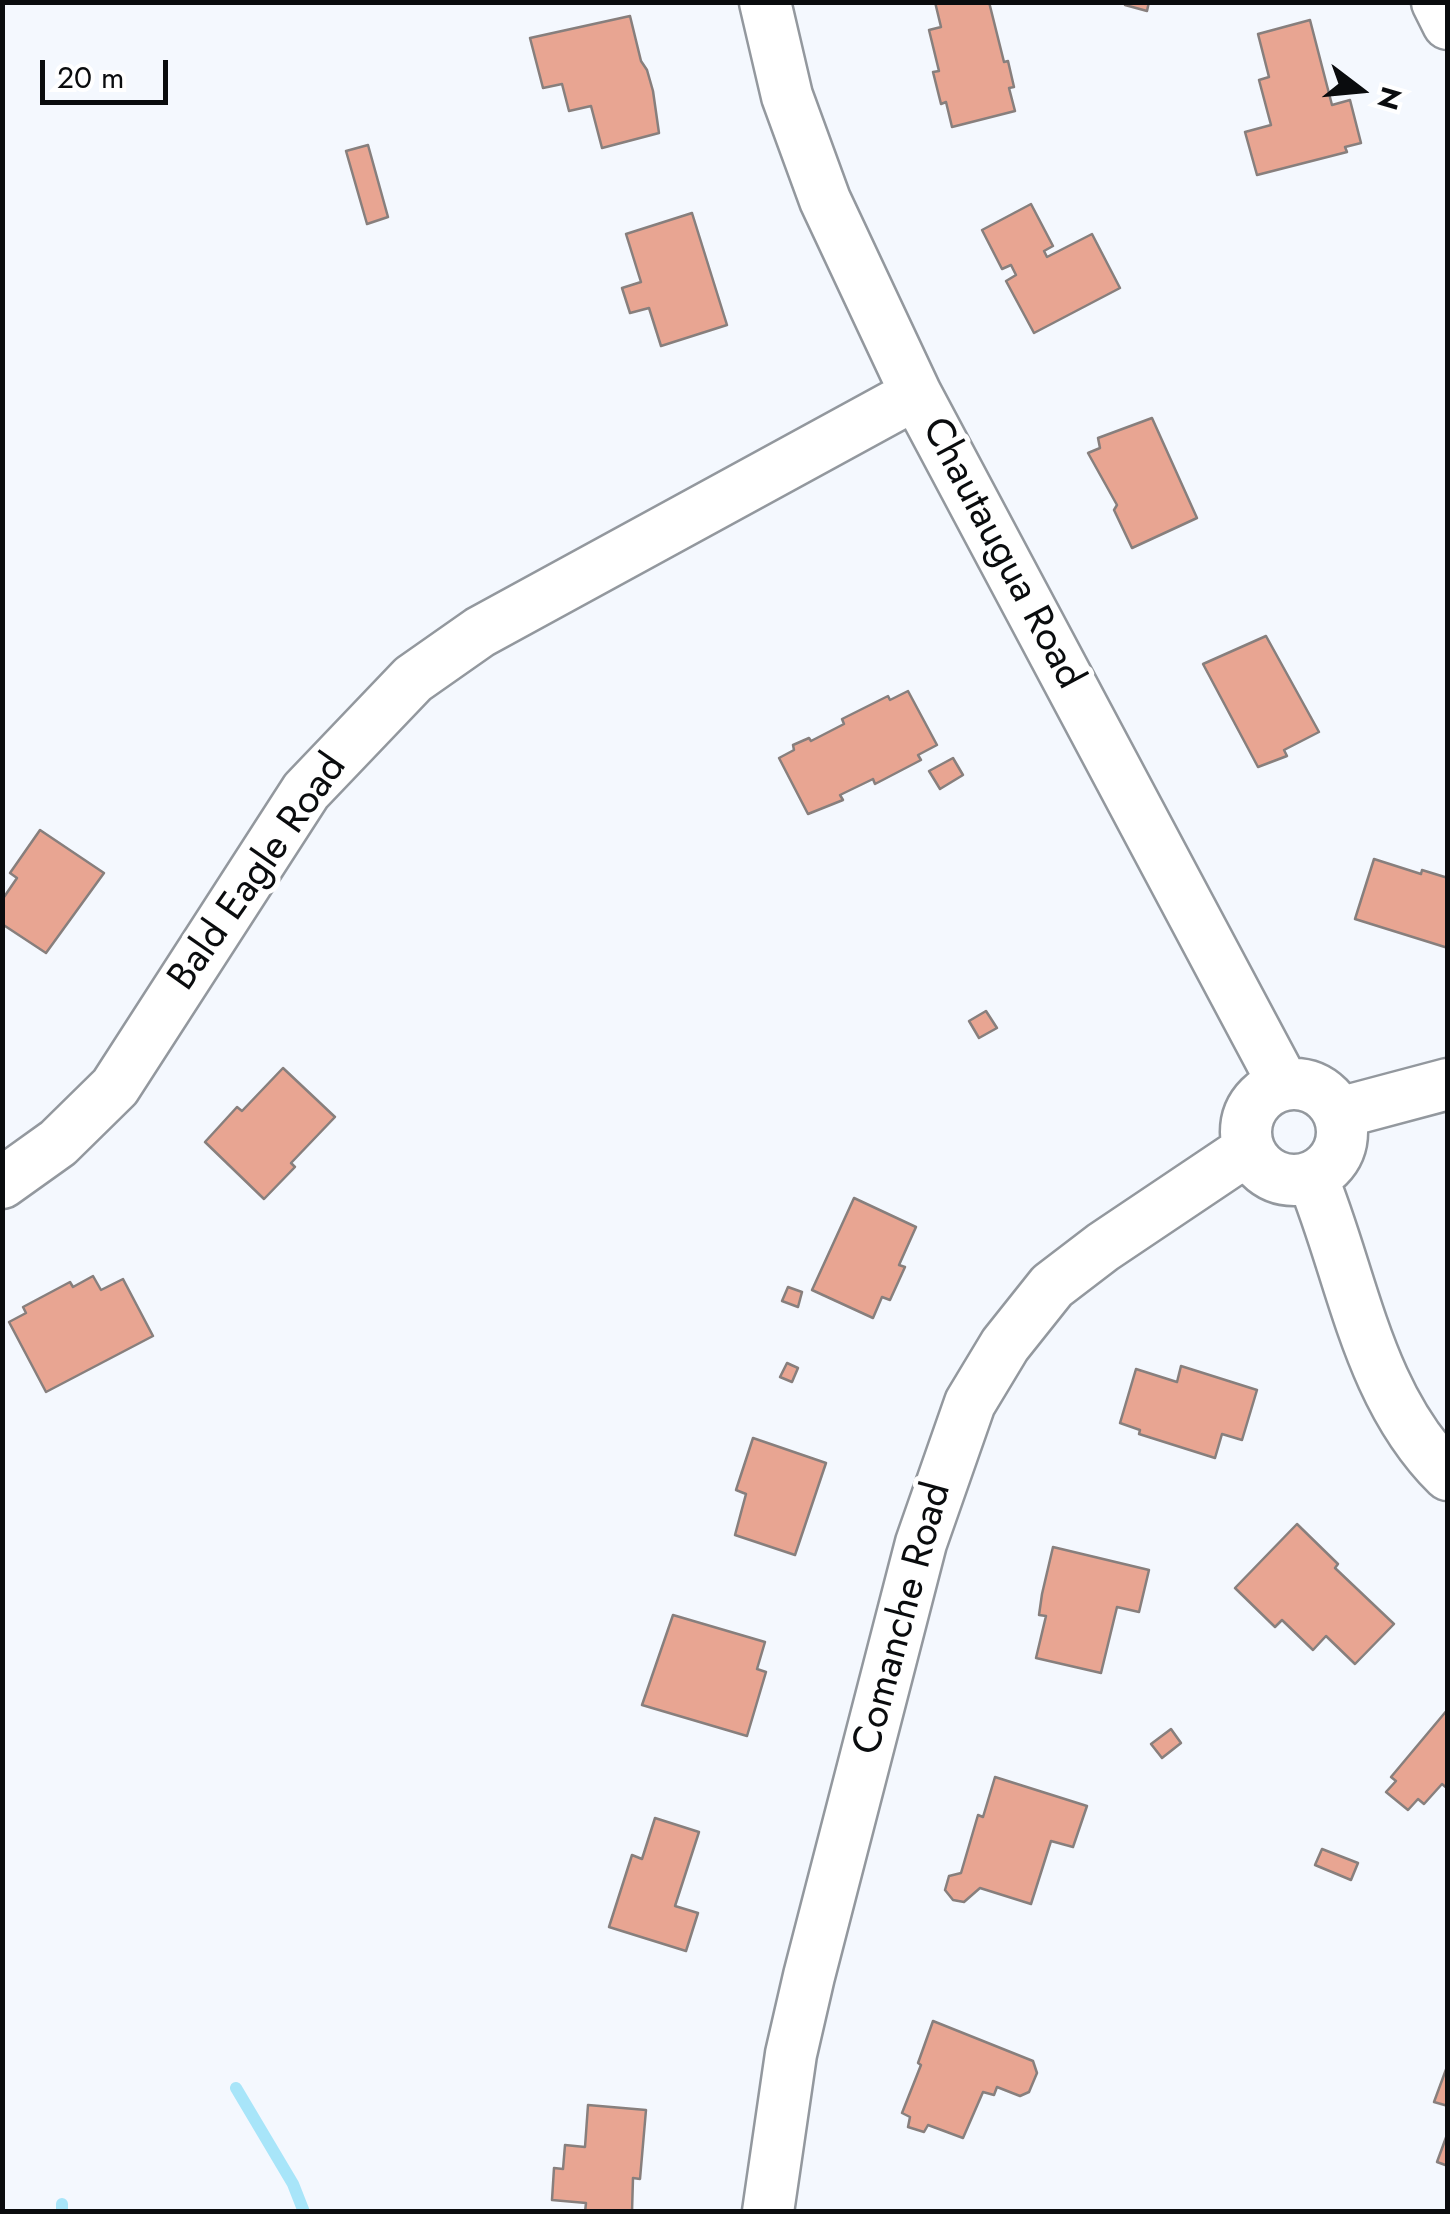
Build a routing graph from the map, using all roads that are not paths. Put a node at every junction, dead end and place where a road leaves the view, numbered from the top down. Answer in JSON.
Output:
{"nodes":[{"id":1,"x":765,"y":2,"type":"edge"},
{"id":2,"x":1437,"y":2,"type":"edge"},
{"id":3,"x":1448,"y":24,"type":"edge"},
{"id":4,"x":916,"y":394,"type":"junction"},
{"id":5,"x":1448,"y":1084,"type":"edge"},
{"id":6,"x":1284,"y":1085,"type":"junction"},
{"id":7,"x":1338,"y":1114,"type":"junction"},
{"id":8,"x":1248,"y":1149,"type":"junction"},
{"id":9,"x":1312,"y":1177,"type":"junction"},
{"id":10,"x":2,"y":1183,"type":"edge"},
{"id":11,"x":1448,"y":1476,"type":"edge"},
{"id":12,"x":768,"y":2212,"type":"edge"}],
"edges":[{"from":1,"to":4,"type":"street","name":"Chautaugua Road"},
{"from":2,"to":3,"type":"street"},
{"from":4,"to":6,"type":"street","name":"Chautaugua Road"},
{"from":4,"to":10,"type":"street","name":"Bald Eagle Road"},
{"from":5,"to":7,"type":"street"},
{"from":6,"to":7,"type":"street"},
{"from":6,"to":8,"type":"street"},
{"from":7,"to":9,"type":"street"},
{"from":8,"to":9,"type":"street"},
{"from":8,"to":12,"type":"street","name":"Comanche Road"},
{"from":9,"to":11,"type":"street"}]}
